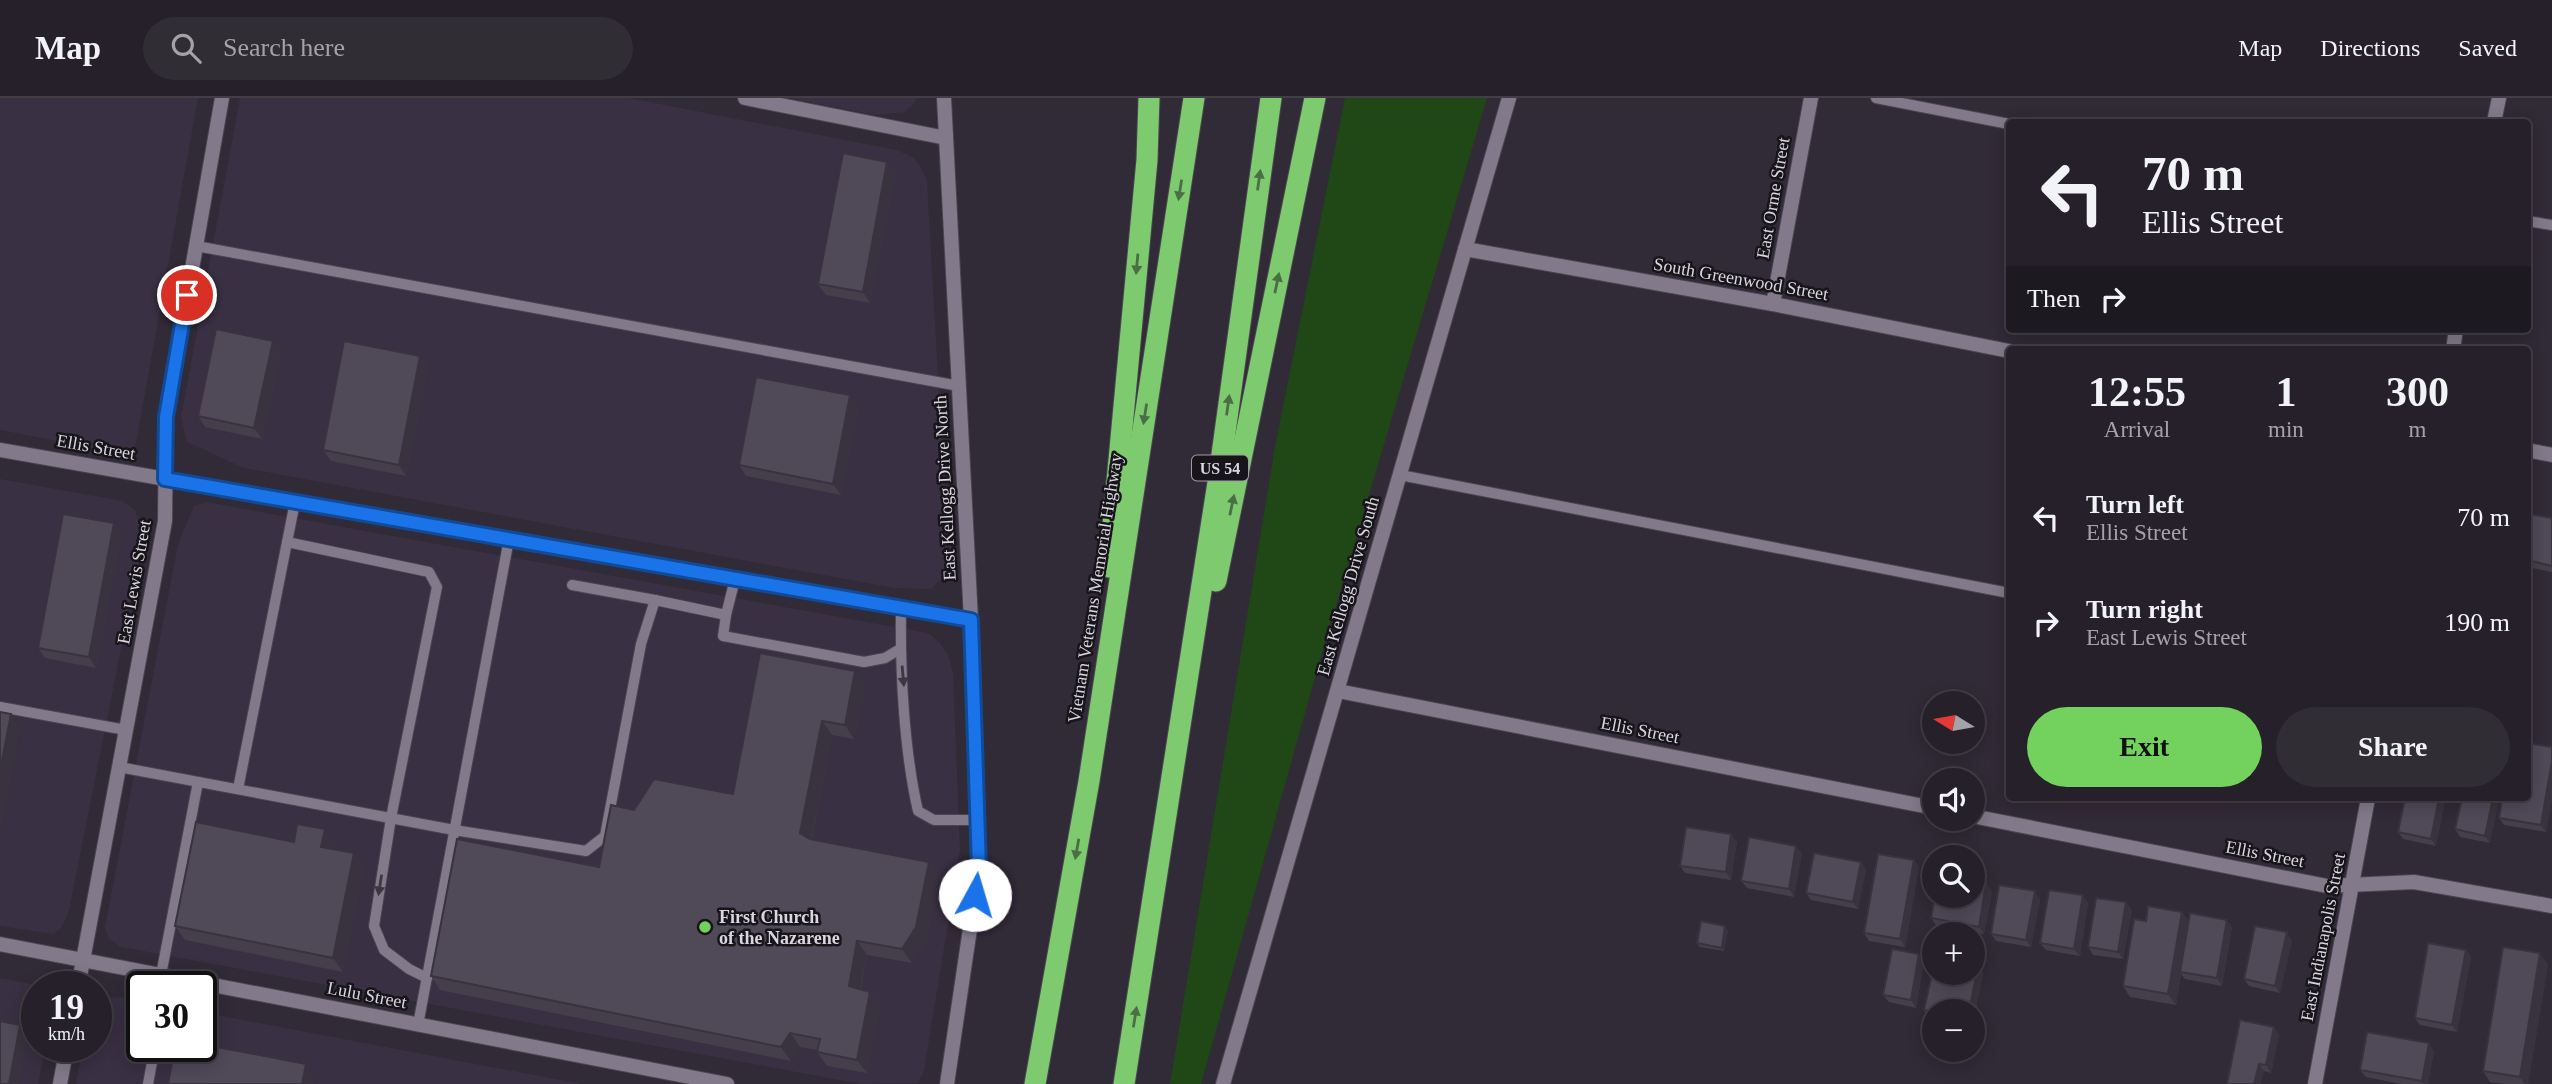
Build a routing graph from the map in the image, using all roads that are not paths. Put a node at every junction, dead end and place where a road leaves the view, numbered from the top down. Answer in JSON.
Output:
{"nodes":[{"id":1,"x":222,"y":98,"type":"edge"},
{"id":2,"x":745,"y":98,"type":"edge"},
{"id":3,"x":944,"y":98,"type":"edge"},
{"id":4,"x":1149,"y":98,"type":"edge"},
{"id":5,"x":1194,"y":98,"type":"edge"},
{"id":6,"x":1271,"y":98,"type":"edge"},
{"id":7,"x":1315,"y":98,"type":"edge"},
{"id":8,"x":1509,"y":98,"type":"edge"},
{"id":9,"x":1811,"y":98,"type":"edge"},
{"id":10,"x":1876,"y":98,"type":"edge"},
{"id":11,"x":2499,"y":98,"type":"edge"},
{"id":12,"x":2495,"y":119,"type":"edge"},
{"id":13,"x":2006,"y":123,"type":"edge"},
{"id":14,"x":946,"y":138,"type":"junction"},
{"id":15,"x":2531,"y":222,"type":"edge"},
{"id":16,"x":2552,"y":225,"type":"edge"},
{"id":17,"x":196,"y":246,"type":"junction"},
{"id":18,"x":1465,"y":249,"type":"junction"},
{"id":19,"x":1773,"y":304,"type":"junction"},
{"id":20,"x":2006,"y":350,"type":"edge"},
{"id":21,"x":958,"y":386,"type":"junction"},
{"id":22,"x":0,"y":450,"type":"edge"},
{"id":23,"x":2531,"y":451,"type":"edge"},
{"id":24,"x":2552,"y":455,"type":"edge"},
{"id":25,"x":1400,"y":475,"type":"junction"},
{"id":26,"x":165,"y":479,"type":"junction"},
{"id":27,"x":295,"y":502,"type":"junction"},
{"id":28,"x":509,"y":539,"type":"junction"},
{"id":29,"x":287,"y":542,"type":"junction"},
{"id":30,"x":735,"y":579,"type":"junction"},
{"id":31,"x":572,"y":585,"type":"dead end"},
{"id":32,"x":2006,"y":592,"type":"edge"},
{"id":33,"x":655,"y":600,"type":"junction"},
{"id":34,"x":901,"y":608,"type":"junction"},
{"id":35,"x":726,"y":615,"type":"junction"},
{"id":36,"x":971,"y":620,"type":"junction"},
{"id":37,"x":900,"y":649,"type":"junction"},
{"id":38,"x":1338,"y":691,"type":"junction"},
{"id":39,"x":0,"y":707,"type":"edge"},
{"id":40,"x":126,"y":730,"type":"junction"},
{"id":41,"x":119,"y":768,"type":"junction"},
{"id":42,"x":1088,"y":781,"type":"junction"},
{"id":43,"x":198,"y":782,"type":"junction"},
{"id":44,"x":238,"y":789,"type":"junction"},
{"id":45,"x":2367,"y":801,"type":"edge"},
{"id":46,"x":1922,"y":806,"type":"edge"},
{"id":47,"x":391,"y":818,"type":"junction"},
{"id":48,"x":1985,"y":819,"type":"edge"},
{"id":49,"x":978,"y":820,"type":"junction"},
{"id":50,"x":454,"y":830,"type":"junction"},
{"id":51,"x":1164,"y":836,"type":"junction"},
{"id":52,"x":2352,"y":885,"type":"junction"},
{"id":53,"x":2552,"y":906,"type":"edge"},
{"id":54,"x":0,"y":944,"type":"edge"},
{"id":55,"x":83,"y":960,"type":"junction"},
{"id":56,"x":81,"y":971,"type":"edge"},
{"id":57,"x":128,"y":971,"type":"edge"},
{"id":58,"x":166,"y":971,"type":"edge"},
{"id":59,"x":427,"y":978,"type":"junction"},
{"id":60,"x":217,"y":989,"type":"edge"},
{"id":61,"x":418,"y":1025,"type":"junction"},
{"id":62,"x":64,"y":1062,"type":"edge"},
{"id":63,"x":152,"y":1062,"type":"edge"},
{"id":64,"x":60,"y":1084,"type":"edge"},
{"id":65,"x":148,"y":1084,"type":"edge"},
{"id":66,"x":727,"y":1084,"type":"edge"},
{"id":67,"x":947,"y":1084,"type":"edge"},
{"id":68,"x":1035,"y":1084,"type":"edge"},
{"id":69,"x":1124,"y":1084,"type":"edge"},
{"id":70,"x":1223,"y":1084,"type":"edge"},
{"id":71,"x":2315,"y":1084,"type":"edge"}],
"edges":[{"from":1,"to":17,"type":"street","name":"East Lewis Street"},
{"from":2,"to":14,"type":"street"},
{"from":3,"to":14,"type":"street","name":"East Kellogg Drive North"},
{"from":4,"to":42,"type":"highway","one_way":true},
{"from":5,"to":42,"type":"highway","name":"Vietnam Veterans Memorial Highway","one_way":true},
{"from":51,"to":6,"type":"highway","number":"US 54","one_way":true},
{"from":51,"to":7,"type":"highway","one_way":true},
{"from":8,"to":18,"type":"street","name":"East Kellogg Drive South"},
{"from":9,"to":19,"type":"street","name":"East Orme Street"},
{"from":10,"to":13,"type":"lane"},
{"from":11,"to":12,"type":"street"},
{"from":14,"to":21,"type":"street","name":"East Kellogg Drive North"},
{"from":15,"to":16,"type":"lane"},
{"from":17,"to":21,"type":"lane"},
{"from":17,"to":26,"type":"street","name":"East Lewis Street"},
{"from":18,"to":19,"type":"street","name":"South Greenwood Street"},
{"from":18,"to":25,"type":"street","name":"East Kellogg Drive South"},
{"from":19,"to":20,"type":"street","name":"South Greenwood Street"},
{"from":21,"to":36,"type":"street","name":"East Kellogg Drive North"},
{"from":22,"to":26,"type":"street","name":"Ellis Street"},
{"from":23,"to":24,"type":"street"},
{"from":25,"to":32,"type":"lane"},
{"from":25,"to":38,"type":"street","name":"East Kellogg Drive South"},
{"from":26,"to":27,"type":"street","name":"Ellis Street"},
{"from":26,"to":40,"type":"street","name":"East Lewis Street"},
{"from":27,"to":28,"type":"street","name":"Ellis Street"},
{"from":27,"to":29,"type":"lane"},
{"from":28,"to":30,"type":"street","name":"Ellis Street"},
{"from":28,"to":50,"type":"lane"},
{"from":29,"to":44,"type":"lane"},
{"from":29,"to":47,"type":"lane"},
{"from":30,"to":34,"type":"street","name":"Ellis Street"},
{"from":30,"to":35,"type":"lane"},
{"from":31,"to":33,"type":"lane"},
{"from":33,"to":35,"type":"lane"},
{"from":33,"to":50,"type":"lane"},
{"from":34,"to":36,"type":"street","name":"Ellis Street"},
{"from":34,"to":37,"type":"lane"},
{"from":35,"to":37,"type":"lane"},
{"from":36,"to":49,"type":"street","name":"East Kellogg Drive North"},
{"from":37,"to":49,"type":"lane","one_way":true},
{"from":38,"to":46,"type":"street","name":"Ellis Street"},
{"from":38,"to":70,"type":"street","name":"East Kellogg Drive South"},
{"from":39,"to":40,"type":"lane"},
{"from":40,"to":41,"type":"street","name":"East Lewis Street"},
{"from":41,"to":43,"type":"lane"},
{"from":41,"to":55,"type":"street","name":"East Lewis Street"},
{"from":42,"to":68,"type":"highway","name":"Vietnam Veterans Memorial Highway","one_way":true},
{"from":43,"to":44,"type":"lane"},
{"from":43,"to":58,"type":"lane"},
{"from":44,"to":47,"type":"lane"},
{"from":45,"to":52,"type":"street","name":"East Indianapolis Street"},
{"from":47,"to":50,"type":"lane"},
{"from":47,"to":59,"type":"lane","one_way":true},
{"from":48,"to":52,"type":"street","name":"Ellis Street"},
{"from":49,"to":67,"type":"street","name":"East Kellogg Drive North"},
{"from":50,"to":59,"type":"lane"},
{"from":69,"to":51,"type":"highway","number":"US 54","one_way":true},
{"from":52,"to":53,"type":"street","name":"Ellis Street"},
{"from":52,"to":71,"type":"street","name":"East Indianapolis Street"},
{"from":54,"to":55,"type":"street","name":"Lulu Street"},
{"from":55,"to":56,"type":"street","name":"East Lewis Street"},
{"from":55,"to":57,"type":"street","name":"Lulu Street"},
{"from":59,"to":61,"type":"lane"},
{"from":60,"to":61,"type":"street","name":"Lulu Street"},
{"from":61,"to":66,"type":"street","name":"Lulu Street"},
{"from":62,"to":64,"type":"street"},
{"from":63,"to":65,"type":"lane"}]}
